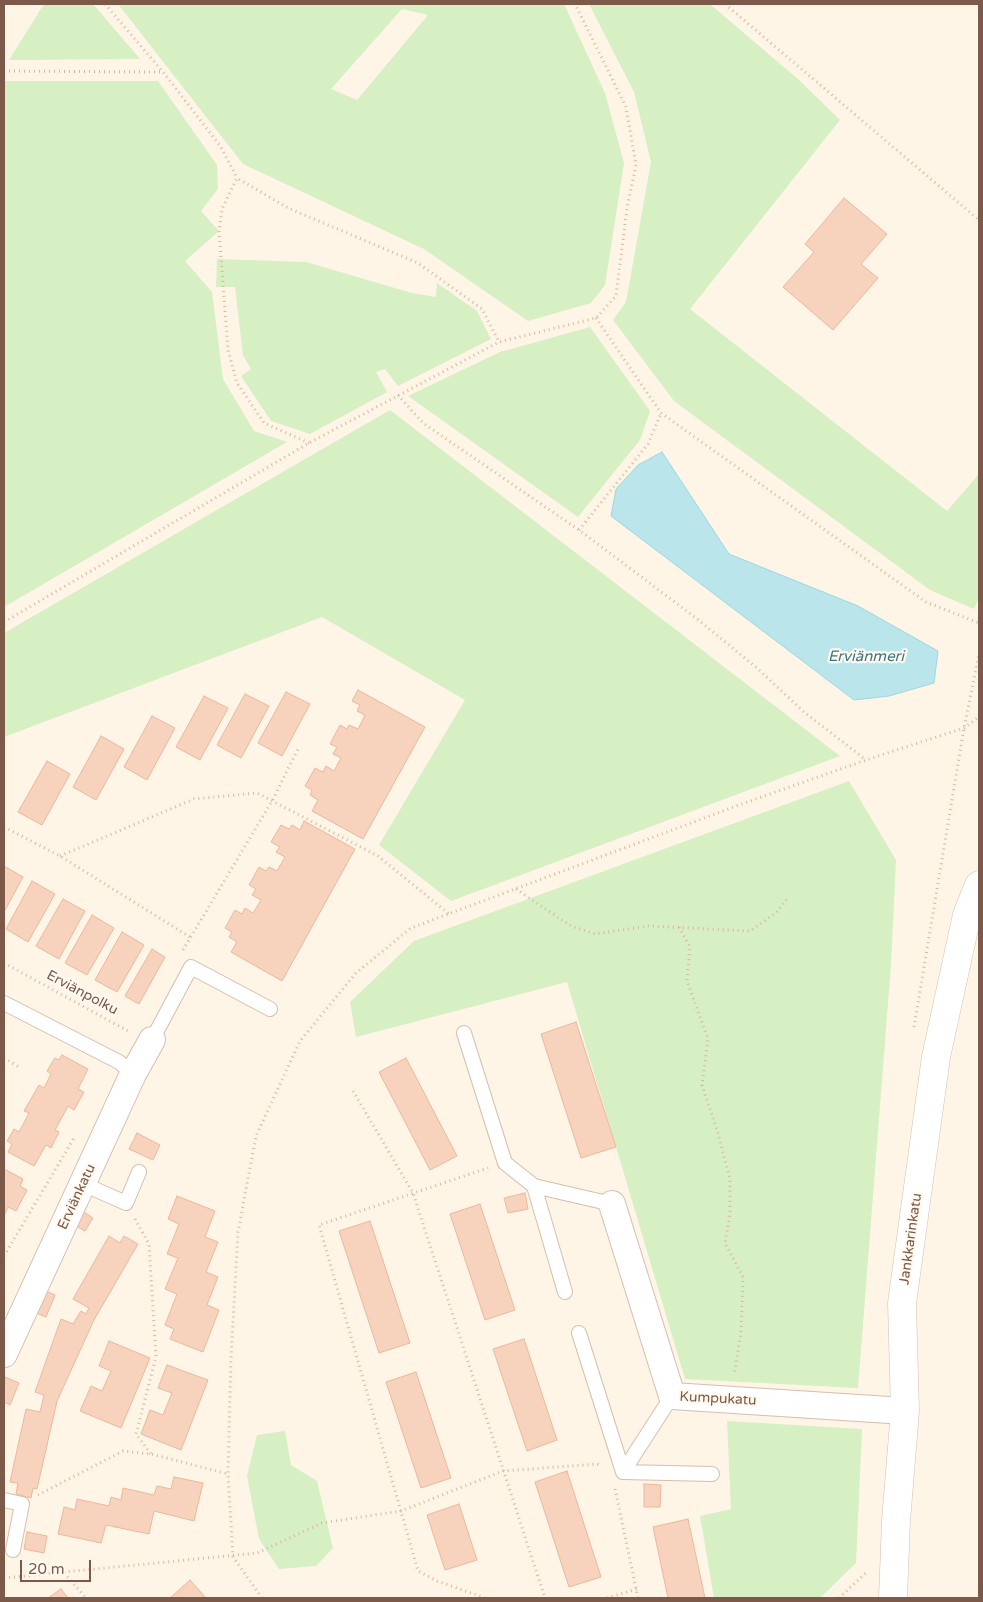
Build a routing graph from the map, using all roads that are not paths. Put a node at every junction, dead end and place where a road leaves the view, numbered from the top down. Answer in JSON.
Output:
{"nodes":[{"id":1,"x":979,"y":885,"type":"edge"},
{"id":2,"x":4,"y":1003,"type":"edge"},
{"id":3,"x":270,"y":1009,"type":"dead end"},
{"id":4,"x":464,"y":1033,"type":"dead end"},
{"id":5,"x":152,"y":1040,"type":"joint"},
{"id":6,"x":133,"y":1074,"type":"junction"},
{"id":7,"x":140,"y":1172,"type":"dead end"},
{"id":8,"x":83,"y":1184,"type":"junction"},
{"id":9,"x":534,"y":1186,"type":"junction"},
{"id":10,"x":612,"y":1204,"type":"joint"},
{"id":11,"x":565,"y":1292,"type":"dead end"},
{"id":12,"x":579,"y":1333,"type":"dead end"},
{"id":13,"x":4,"y":1354,"type":"edge"},
{"id":14,"x":672,"y":1396,"type":"junction"},
{"id":15,"x":905,"y":1412,"type":"junction"},
{"id":16,"x":623,"y":1472,"type":"junction"},
{"id":17,"x":712,"y":1474,"type":"dead end"},
{"id":18,"x":4,"y":1500,"type":"edge"},
{"id":19,"x":13,"y":1550,"type":"dead end"},
{"id":20,"x":893,"y":1598,"type":"edge"}],
"edges":[{"from":1,"to":15,"type":"street","name":"Jankkarinkatu"},
{"from":2,"to":6,"type":"lane"},
{"from":3,"to":5,"type":"lane"},
{"from":4,"to":9,"type":"lane"},
{"from":5,"to":6,"type":"street","name":"Erviänkatu"},
{"from":6,"to":8,"type":"street","name":"Erviänkatu"},
{"from":7,"to":8,"type":"lane"},
{"from":8,"to":13,"type":"street","name":"Erviänkatu"},
{"from":9,"to":10,"type":"lane"},
{"from":9,"to":11,"type":"lane"},
{"from":10,"to":14,"type":"street","name":"Kumpukatu"},
{"from":12,"to":16,"type":"lane"},
{"from":14,"to":15,"type":"street","name":"Kumpukatu"},
{"from":14,"to":16,"type":"lane"},
{"from":15,"to":20,"type":"street","name":"Jankkarinkatu"},
{"from":16,"to":17,"type":"lane"},
{"from":18,"to":19,"type":"lane"}]}
